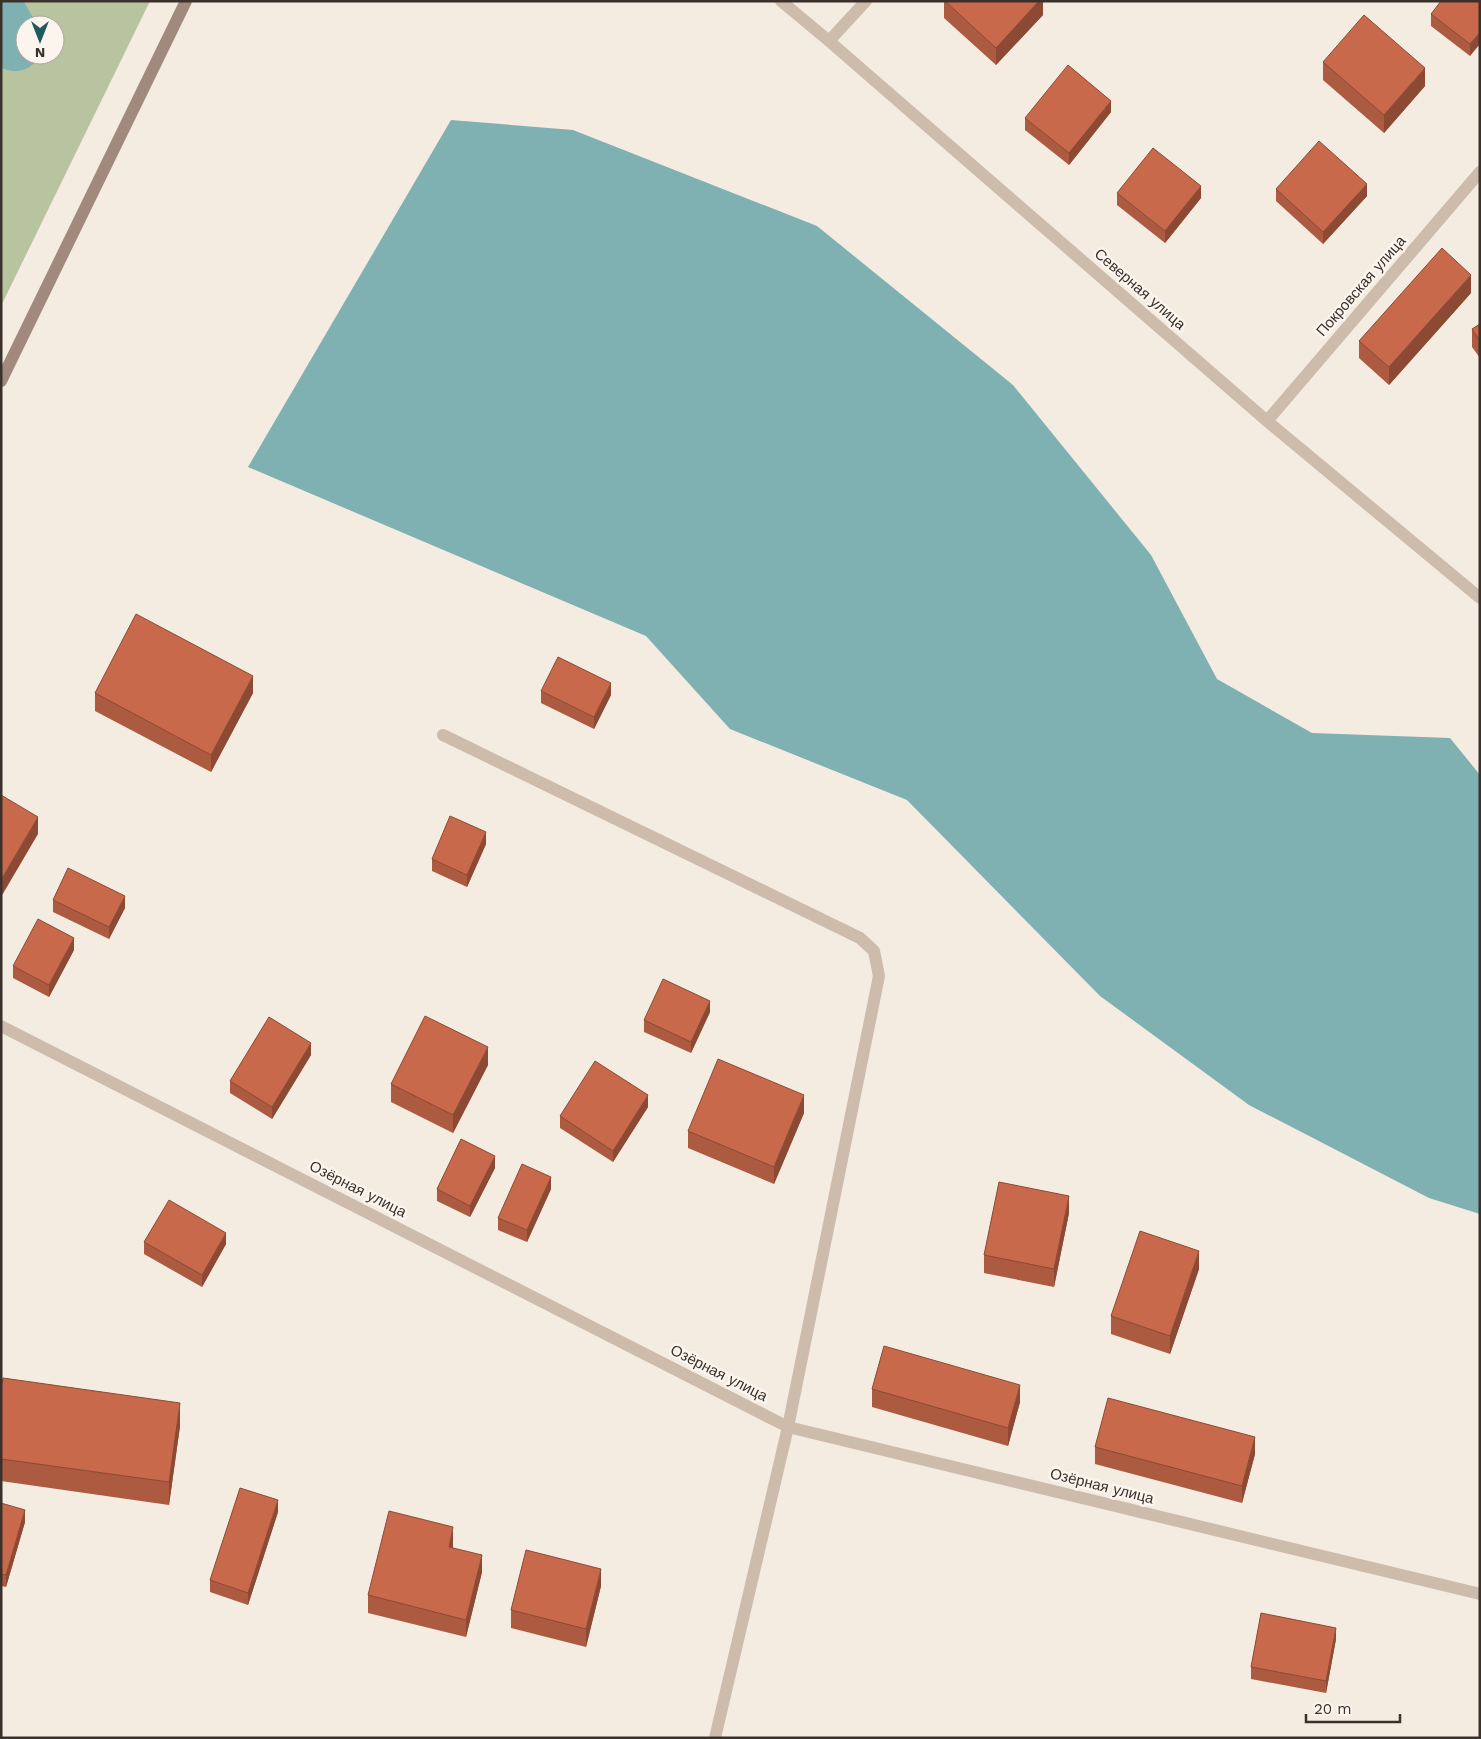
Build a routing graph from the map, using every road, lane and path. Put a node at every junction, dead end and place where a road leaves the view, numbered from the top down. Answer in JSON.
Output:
{"nodes":[{"id":1,"x":186,"y":1,"type":"edge"},
{"id":2,"x":782,"y":1,"type":"edge"},
{"id":3,"x":866,"y":1,"type":"edge"},
{"id":4,"x":829,"y":41,"type":"junction"},
{"id":5,"x":1480,"y":172,"type":"edge"},
{"id":6,"x":1,"y":381,"type":"edge"},
{"id":7,"x":1267,"y":421,"type":"junction"},
{"id":8,"x":1480,"y":598,"type":"edge"},
{"id":9,"x":443,"y":735,"type":"dead end"},
{"id":10,"x":1,"y":1026,"type":"edge"},
{"id":11,"x":788,"y":1427,"type":"junction"},
{"id":12,"x":1480,"y":1594,"type":"edge"},
{"id":13,"x":715,"y":1738,"type":"edge"}],
"edges":[{"from":1,"to":6,"type":"main road"},
{"from":2,"to":4,"type":"street","name":"Северная улица"},
{"from":3,"to":4,"type":"street"},
{"from":4,"to":7,"type":"street","name":"Северная улица"},
{"from":5,"to":7,"type":"street","name":"Покровская улица"},
{"from":7,"to":8,"type":"street","name":"Северная улица"},
{"from":9,"to":11,"type":"street"},
{"from":10,"to":11,"type":"street","name":"Озёрная улица"},
{"from":11,"to":12,"type":"street","name":"Озёрная улица"},
{"from":11,"to":13,"type":"street"}]}
